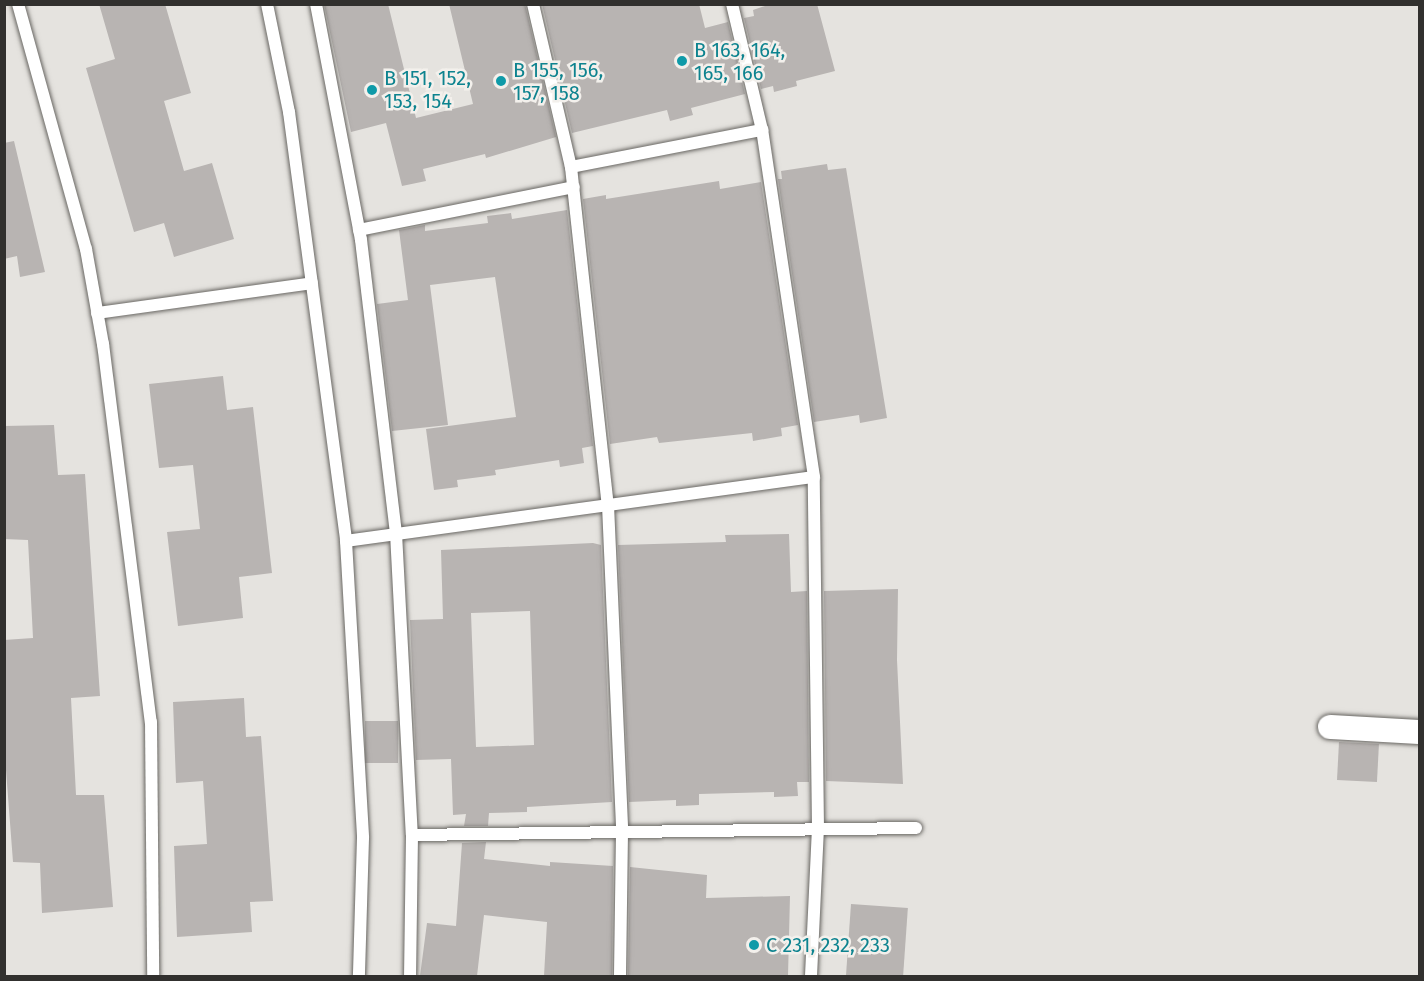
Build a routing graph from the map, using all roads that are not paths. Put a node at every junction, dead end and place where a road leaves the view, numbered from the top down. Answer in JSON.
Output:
{"nodes":[{"id":1,"x":18,"y":4,"type":"edge"},
{"id":2,"x":267,"y":4,"type":"edge"},
{"id":3,"x":316,"y":4,"type":"edge"},
{"id":4,"x":533,"y":4,"type":"edge"},
{"id":5,"x":732,"y":4,"type":"edge"},
{"id":6,"x":762,"y":130,"type":"junction"},
{"id":7,"x":572,"y":167,"type":"junction"},
{"id":8,"x":574,"y":187,"type":"junction"},
{"id":9,"x":359,"y":230,"type":"junction"},
{"id":10,"x":312,"y":283,"type":"junction"},
{"id":11,"x":97,"y":313,"type":"junction"},
{"id":12,"x":814,"y":477,"type":"junction"},
{"id":13,"x":608,"y":505,"type":"junction"},
{"id":14,"x":396,"y":533,"type":"junction"},
{"id":15,"x":346,"y":541,"type":"junction"},
{"id":16,"x":1330,"y":727,"type":"dead end"},
{"id":17,"x":1419,"y":732,"type":"edge"},
{"id":18,"x":916,"y":828,"type":"dead end"},
{"id":19,"x":818,"y":829,"type":"junction"},
{"id":20,"x":622,"y":832,"type":"junction"},
{"id":21,"x":412,"y":835,"type":"junction"},
{"id":22,"x":153,"y":976,"type":"edge"},
{"id":23,"x":359,"y":976,"type":"edge"},
{"id":24,"x":410,"y":976,"type":"edge"},
{"id":25,"x":621,"y":976,"type":"edge"},
{"id":26,"x":812,"y":976,"type":"edge"}],
"edges":[{"from":1,"to":11,"type":"lane"},
{"from":2,"to":10,"type":"lane"},
{"from":3,"to":9,"type":"lane"},
{"from":4,"to":7,"type":"lane"},
{"from":5,"to":6,"type":"lane"},
{"from":6,"to":7,"type":"lane"},
{"from":6,"to":12,"type":"lane"},
{"from":7,"to":8,"type":"lane"},
{"from":8,"to":9,"type":"lane"},
{"from":8,"to":13,"type":"lane"},
{"from":9,"to":14,"type":"lane"},
{"from":10,"to":11,"type":"lane"},
{"from":10,"to":15,"type":"lane"},
{"from":11,"to":22,"type":"lane"},
{"from":12,"to":13,"type":"lane"},
{"from":12,"to":19,"type":"lane"},
{"from":13,"to":14,"type":"lane"},
{"from":13,"to":20,"type":"lane"},
{"from":14,"to":15,"type":"lane"},
{"from":14,"to":21,"type":"lane"},
{"from":15,"to":23,"type":"lane"},
{"from":16,"to":17,"type":"street"},
{"from":18,"to":19,"type":"lane"},
{"from":19,"to":20,"type":"lane"},
{"from":19,"to":26,"type":"lane"},
{"from":20,"to":21,"type":"lane"},
{"from":20,"to":25,"type":"lane"},
{"from":21,"to":24,"type":"lane"}]}
